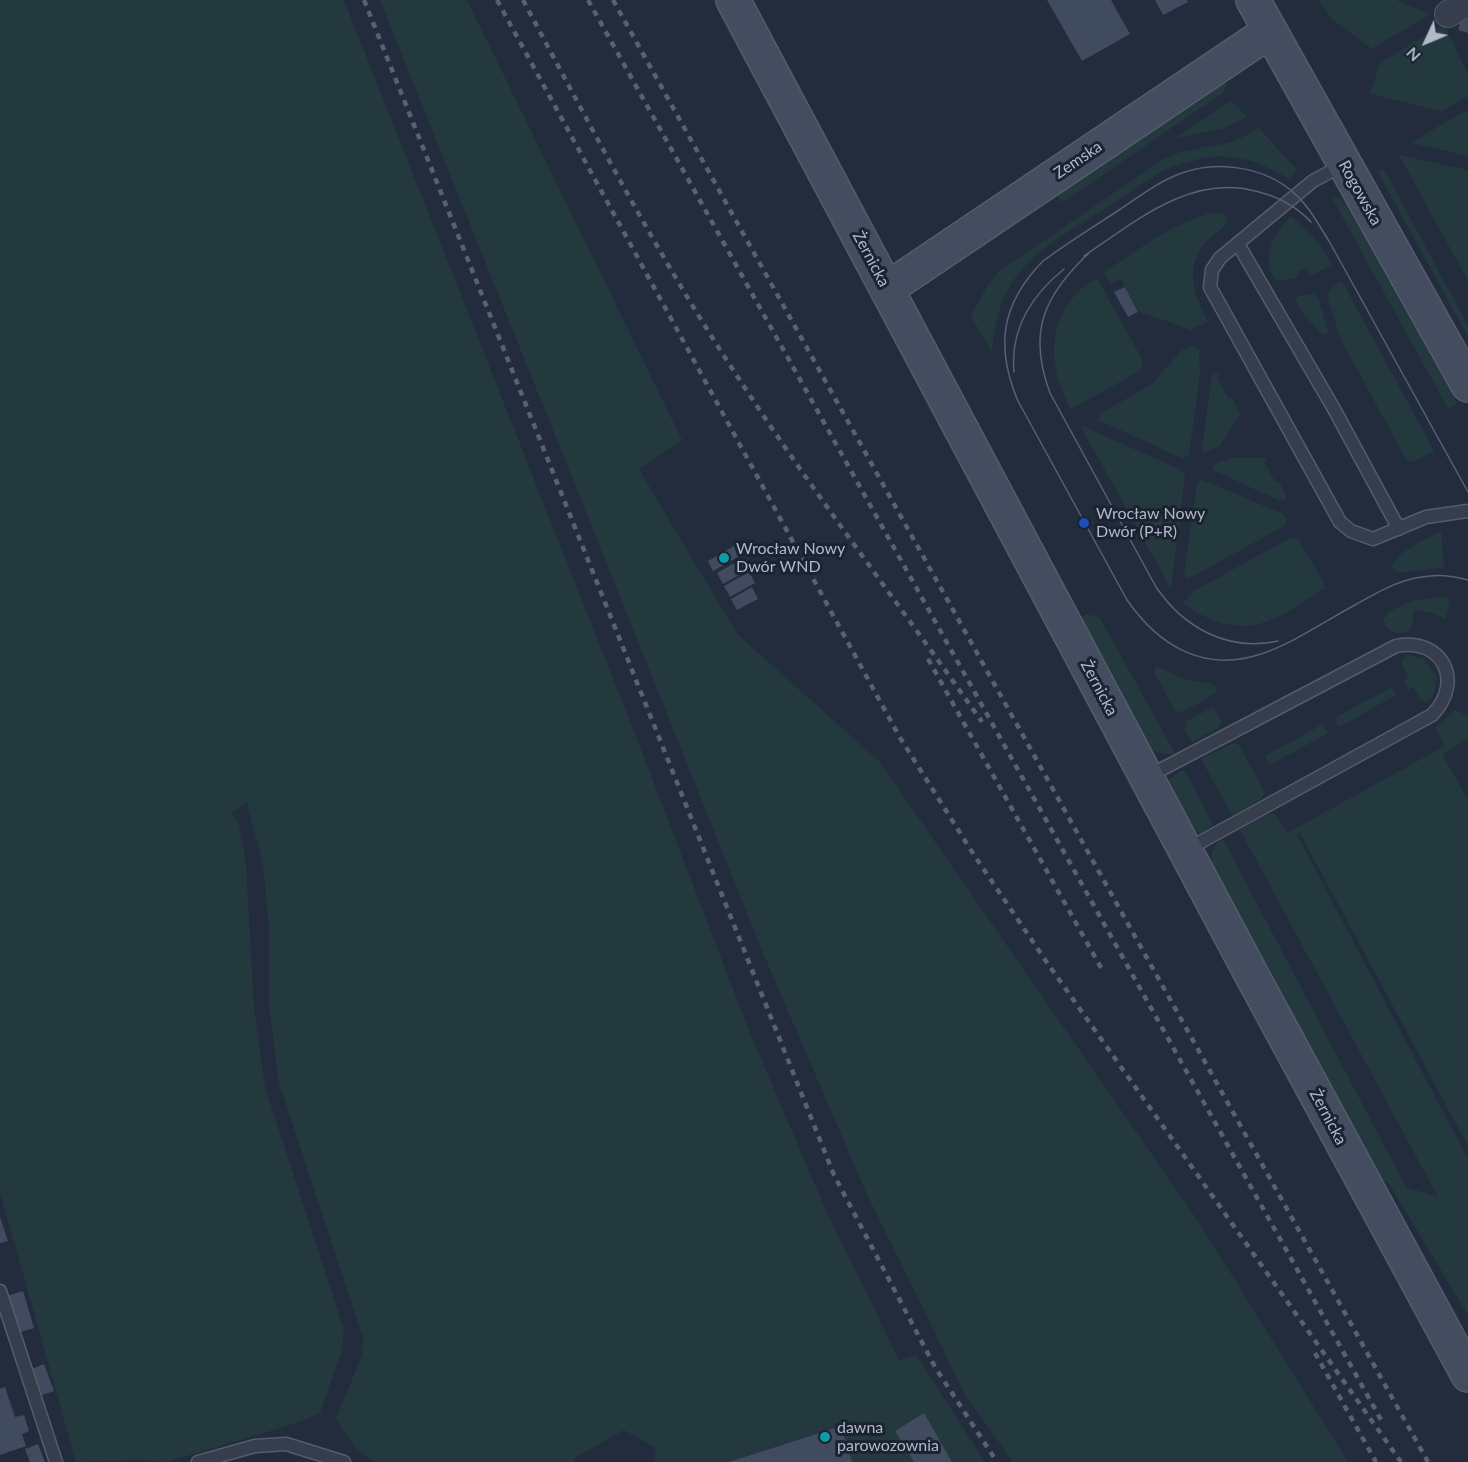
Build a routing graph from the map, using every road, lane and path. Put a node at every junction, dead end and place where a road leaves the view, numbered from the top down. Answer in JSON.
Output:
{"nodes":[{"id":1,"x":733,"y":0,"type":"edge"},
{"id":2,"x":1253,"y":0,"type":"edge"},
{"id":3,"x":1270,"y":31,"type":"junction"},
{"id":4,"x":1344,"y":164,"type":"junction"},
{"id":5,"x":1238,"y":244,"type":"junction"},
{"id":6,"x":887,"y":289,"type":"junction"},
{"id":7,"x":1468,"y":385,"type":"edge"},
{"id":8,"x":1468,"y":511,"type":"edge"},
{"id":9,"x":1399,"y":530,"type":"junction"},
{"id":10,"x":1146,"y":777,"type":"junction"},
{"id":11,"x":1185,"y":850,"type":"junction"},
{"id":12,"x":0,"y":1291,"type":"edge"},
{"id":13,"x":1468,"y":1375,"type":"edge"},
{"id":14,"x":56,"y":1462,"type":"edge"},
{"id":15,"x":198,"y":1462,"type":"edge"},
{"id":16,"x":344,"y":1462,"type":"edge"}],
"edges":[{"from":1,"to":6,"type":"street","name":"Żernicka"},
{"from":2,"to":3,"type":"street","name":"Rogowska"},
{"from":3,"to":4,"type":"street","name":"Rogowska"},
{"from":3,"to":6,"type":"street","name":"Zemska"},
{"from":4,"to":5,"type":"lane"},
{"from":4,"to":7,"type":"street","name":"Rogowska"},
{"from":5,"to":9,"type":"lane"},
{"from":5,"to":9,"type":"lane"},
{"from":6,"to":10,"type":"street","name":"Żernicka"},
{"from":8,"to":9,"type":"lane"},
{"from":10,"to":11,"type":"street","name":"Żernicka"},
{"from":10,"to":11,"type":"lane"},
{"from":11,"to":13,"type":"street","name":"Żernicka"},
{"from":12,"to":14,"type":"lane"},
{"from":15,"to":16,"type":"lane"}]}
